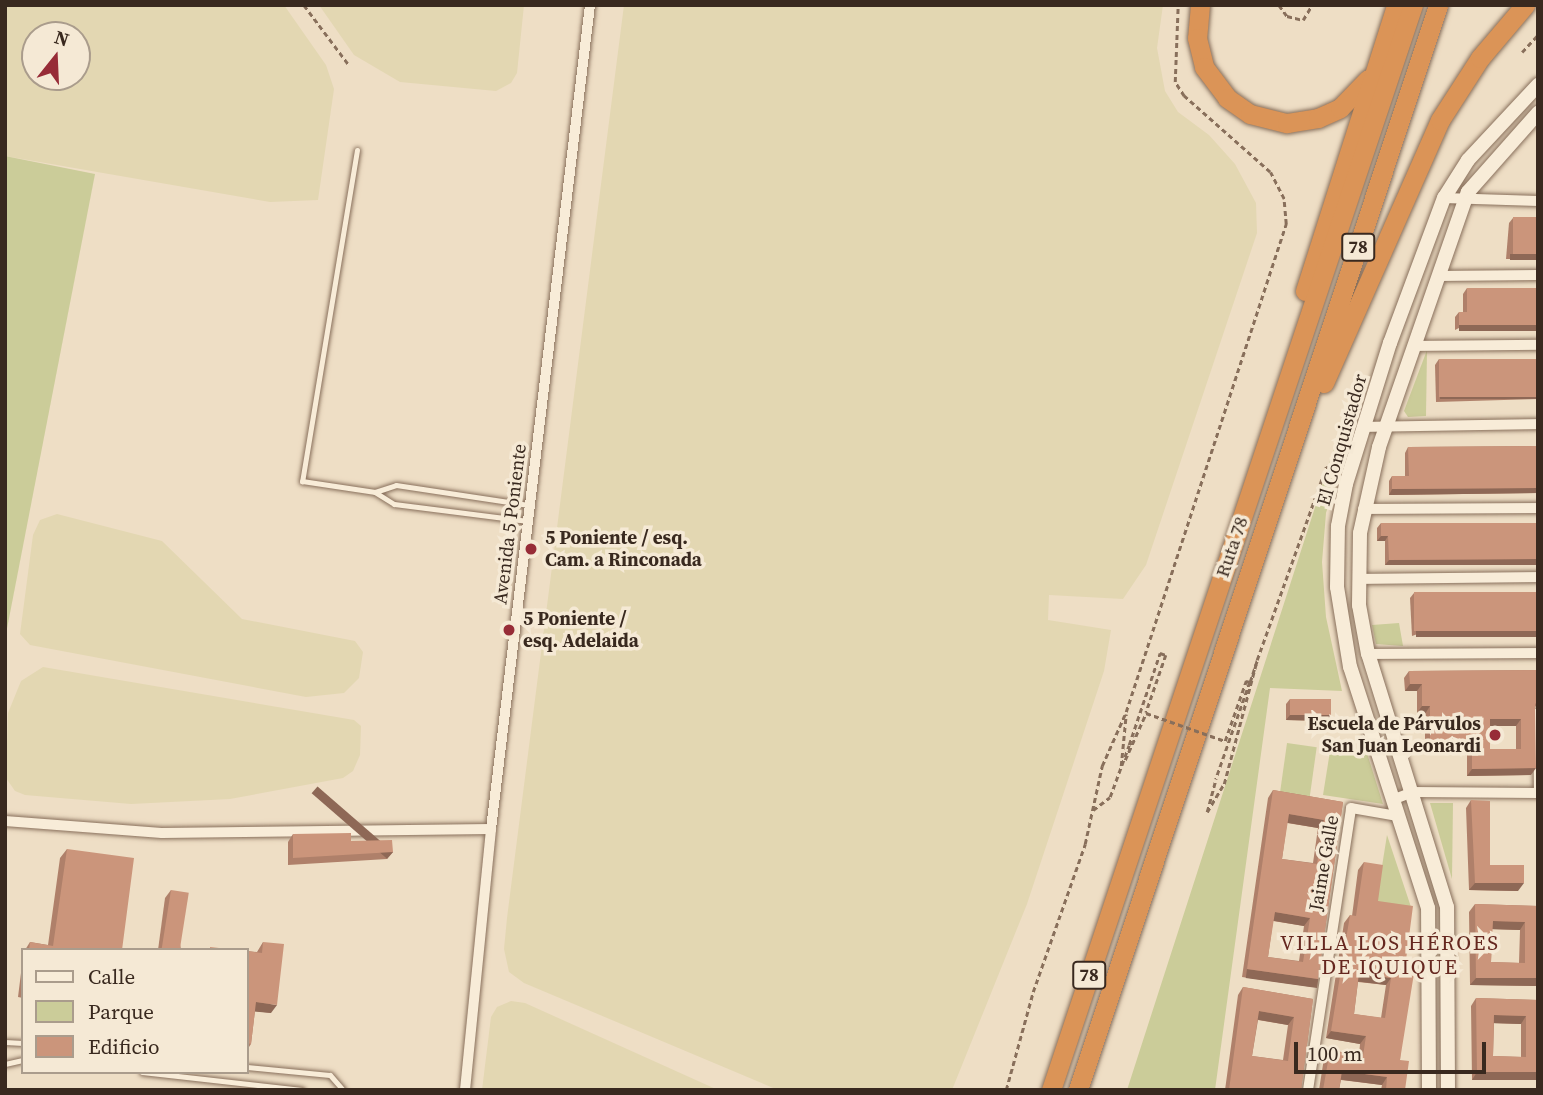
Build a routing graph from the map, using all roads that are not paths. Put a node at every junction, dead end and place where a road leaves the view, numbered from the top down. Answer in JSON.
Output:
{"nodes":[{"id":1,"x":590,"y":5,"type":"edge"},
{"id":2,"x":1200,"y":5,"type":"edge"},
{"id":3,"x":1396,"y":5,"type":"edge"},
{"id":4,"x":1413,"y":5,"type":"edge"},
{"id":5,"x":1438,"y":5,"type":"edge"},
{"id":6,"x":1525,"y":5,"type":"edge"},
{"id":7,"x":1378,"y":64,"type":"junction"},
{"id":8,"x":1538,"y":85,"type":"edge"},
{"id":9,"x":1538,"y":113,"type":"edge"},
{"id":10,"x":1533,"y":124,"type":"edge"},
{"id":11,"x":357,"y":150,"type":"dead end"},
{"id":12,"x":1444,"y":198,"type":"junction"},
{"id":13,"x":1538,"y":201,"type":"edge"},
{"id":14,"x":1464,"y":202,"type":"junction"},
{"id":15,"x":1538,"y":275,"type":"edge"},
{"id":16,"x":1438,"y":276,"type":"junction"},
{"id":17,"x":1538,"y":345,"type":"edge"},
{"id":18,"x":1414,"y":346,"type":"junction"},
{"id":19,"x":1538,"y":424,"type":"edge"},
{"id":20,"x":1364,"y":427,"type":"junction"},
{"id":21,"x":1386,"y":427,"type":"junction"},
{"id":22,"x":1271,"y":432,"type":"junction"},
{"id":23,"x":1277,"y":489,"type":"junction"},
{"id":24,"x":376,"y":492,"type":"junction"},
{"id":25,"x":530,"y":505,"type":"junction"},
{"id":26,"x":1538,"y":508,"type":"edge"},
{"id":27,"x":1363,"y":509,"type":"junction"},
{"id":28,"x":527,"y":521,"type":"junction"},
{"id":29,"x":1538,"y":577,"type":"edge"},
{"id":30,"x":1358,"y":579,"type":"junction"},
{"id":31,"x":1538,"y":653,"type":"edge"},
{"id":32,"x":1368,"y":654,"type":"junction"},
{"id":33,"x":1535,"y":711,"type":"edge"},
{"id":34,"x":1413,"y":792,"type":"junction"},
{"id":35,"x":1537,"y":793,"type":"edge"},
{"id":36,"x":1392,"y":800,"type":"junction"},
{"id":37,"x":1397,"y":816,"type":"junction"},
{"id":38,"x":5,"y":821,"type":"edge"},
{"id":39,"x":491,"y":829,"type":"junction"},
{"id":40,"x":248,"y":1067,"type":"edge"},
{"id":41,"x":160,"y":1074,"type":"edge"},
{"id":42,"x":302,"y":1090,"type":"edge"},
{"id":43,"x":343,"y":1090,"type":"edge"},
{"id":44,"x":465,"y":1090,"type":"edge"},
{"id":45,"x":1051,"y":1090,"type":"edge"},
{"id":46,"x":1078,"y":1090,"type":"edge"},
{"id":47,"x":1308,"y":1090,"type":"edge"},
{"id":48,"x":1429,"y":1090,"type":"edge"},
{"id":49,"x":1448,"y":1090,"type":"edge"}],
"edges":[{"from":1,"to":25,"type":"street","name":"Avenida 5 Poniente"},
{"from":2,"to":7,"type":"highway"},
{"from":3,"to":7,"type":"highway"},
{"from":4,"to":22,"type":"highway","name":"Ruta 78","number":"78"},
{"from":5,"to":23,"type":"highway","name":"Ruta 78","number":"78"},
{"from":6,"to":23,"type":"highway"},
{"from":7,"to":22,"type":"highway"},
{"from":8,"to":12,"type":"main road","name":"El Conquistador"},
{"from":9,"to":10,"type":"main road","name":"El Conquistador"},
{"from":10,"to":14,"type":"main road","name":"El Conquistador"},
{"from":11,"to":24,"type":"lane"},
{"from":12,"to":14,"type":"street"},
{"from":12,"to":20,"type":"main road","name":"El Conquistador"},
{"from":13,"to":14,"type":"street"},
{"from":14,"to":16,"type":"main road","name":"El Conquistador"},
{"from":15,"to":16,"type":"street"},
{"from":16,"to":18,"type":"main road","name":"El Conquistador"},
{"from":17,"to":18,"type":"street"},
{"from":18,"to":21,"type":"main road","name":"El Conquistador"},
{"from":19,"to":21,"type":"street"},
{"from":20,"to":21,"type":"street"},
{"from":20,"to":36,"type":"main road","name":"El Conquistador"},
{"from":21,"to":27,"type":"main road","name":"El Conquistador"},
{"from":22,"to":45,"type":"highway","name":"Ruta 78","number":"78"},
{"from":23,"to":46,"type":"highway","name":"Ruta 78","number":"78"},
{"from":24,"to":25,"type":"lane"},
{"from":24,"to":28,"type":"lane"},
{"from":25,"to":28,"type":"street","name":"Avenida 5 Poniente"},
{"from":26,"to":27,"type":"street"},
{"from":27,"to":30,"type":"main road","name":"El Conquistador"},
{"from":28,"to":39,"type":"street","name":"Avenida 5 Poniente"},
{"from":29,"to":30,"type":"street"},
{"from":30,"to":32,"type":"main road","name":"El Conquistador"},
{"from":31,"to":32,"type":"street"},
{"from":32,"to":34,"type":"main road","name":"El Conquistador"},
{"from":33,"to":35,"type":"lane"},
{"from":34,"to":35,"type":"street"},
{"from":34,"to":36,"type":"street"},
{"from":34,"to":49,"type":"main road","name":"El Conquistador"},
{"from":36,"to":37,"type":"main road","name":"El Conquistador"},
{"from":37,"to":47,"type":"street","name":"Jaime Galle"},
{"from":37,"to":48,"type":"main road","name":"El Conquistador"},
{"from":38,"to":39,"type":"street"},
{"from":39,"to":44,"type":"street","name":"Avenida 5 Poniente"},
{"from":40,"to":43,"type":"lane"},
{"from":41,"to":42,"type":"lane"}]}
